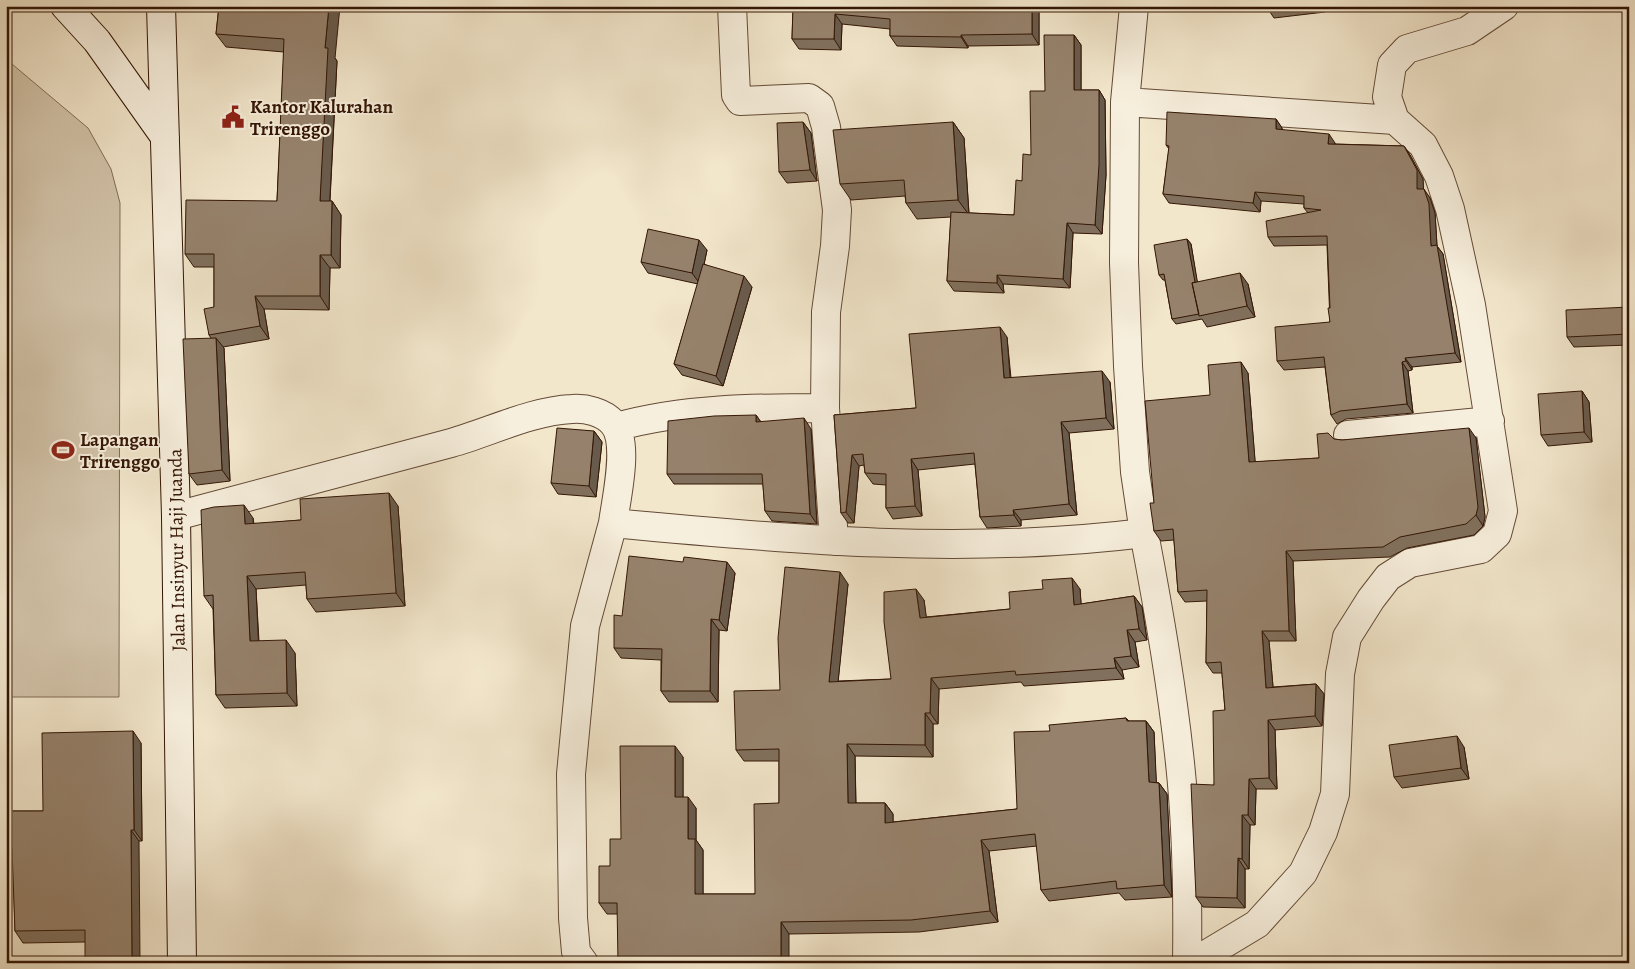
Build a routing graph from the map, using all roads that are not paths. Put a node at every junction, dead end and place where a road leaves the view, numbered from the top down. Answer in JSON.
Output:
{"nodes":[{"id":1,"x":65,"y":6,"type":"edge"},
{"id":2,"x":161,"y":6,"type":"edge"},
{"id":3,"x":732,"y":6,"type":"edge"},
{"id":4,"x":1134,"y":6,"type":"edge"},
{"id":5,"x":1504,"y":6,"type":"edge"},
{"id":6,"x":1126,"y":102,"type":"junction"},
{"id":7,"x":1395,"y":120,"type":"junction"},
{"id":8,"x":165,"y":137,"type":"junction"},
{"id":9,"x":825,"y":408,"type":"junction"},
{"id":10,"x":1490,"y":421,"type":"junction"},
{"id":11,"x":616,"y":427,"type":"junction"},
{"id":12,"x":1348,"y":435,"type":"dead end"},
{"id":13,"x":176,"y":516,"type":"junction"},
{"id":14,"x":614,"y":523,"type":"junction"},
{"id":15,"x":1144,"y":533,"type":"junction"},
{"id":16,"x":834,"y":541,"type":"junction"},
{"id":17,"x":182,"y":963,"type":"edge"},
{"id":18,"x":584,"y":963,"type":"edge"},
{"id":19,"x":1187,"y":963,"type":"edge"},
{"id":20,"x":1192,"y":963,"type":"edge"}],
"edges":[{"from":1,"to":8,"type":"street"},
{"from":2,"to":8,"type":"street","name":"Jalan Insinyur Haji Juanda"},
{"from":3,"to":9,"type":"street"},
{"from":4,"to":6,"type":"street"},
{"from":5,"to":7,"type":"street"},
{"from":6,"to":7,"type":"street"},
{"from":6,"to":15,"type":"street"},
{"from":7,"to":10,"type":"street"},
{"from":8,"to":13,"type":"street","name":"Jalan Insinyur Haji Juanda"},
{"from":9,"to":11,"type":"street"},
{"from":9,"to":16,"type":"street"},
{"from":10,"to":12,"type":"street"},
{"from":10,"to":20,"type":"street"},
{"from":11,"to":13,"type":"street"},
{"from":11,"to":14,"type":"street"},
{"from":13,"to":17,"type":"street","name":"Jalan Insinyur Haji Juanda"},
{"from":14,"to":16,"type":"street"},
{"from":14,"to":18,"type":"street"},
{"from":15,"to":16,"type":"street"},
{"from":15,"to":19,"type":"street"}]}
